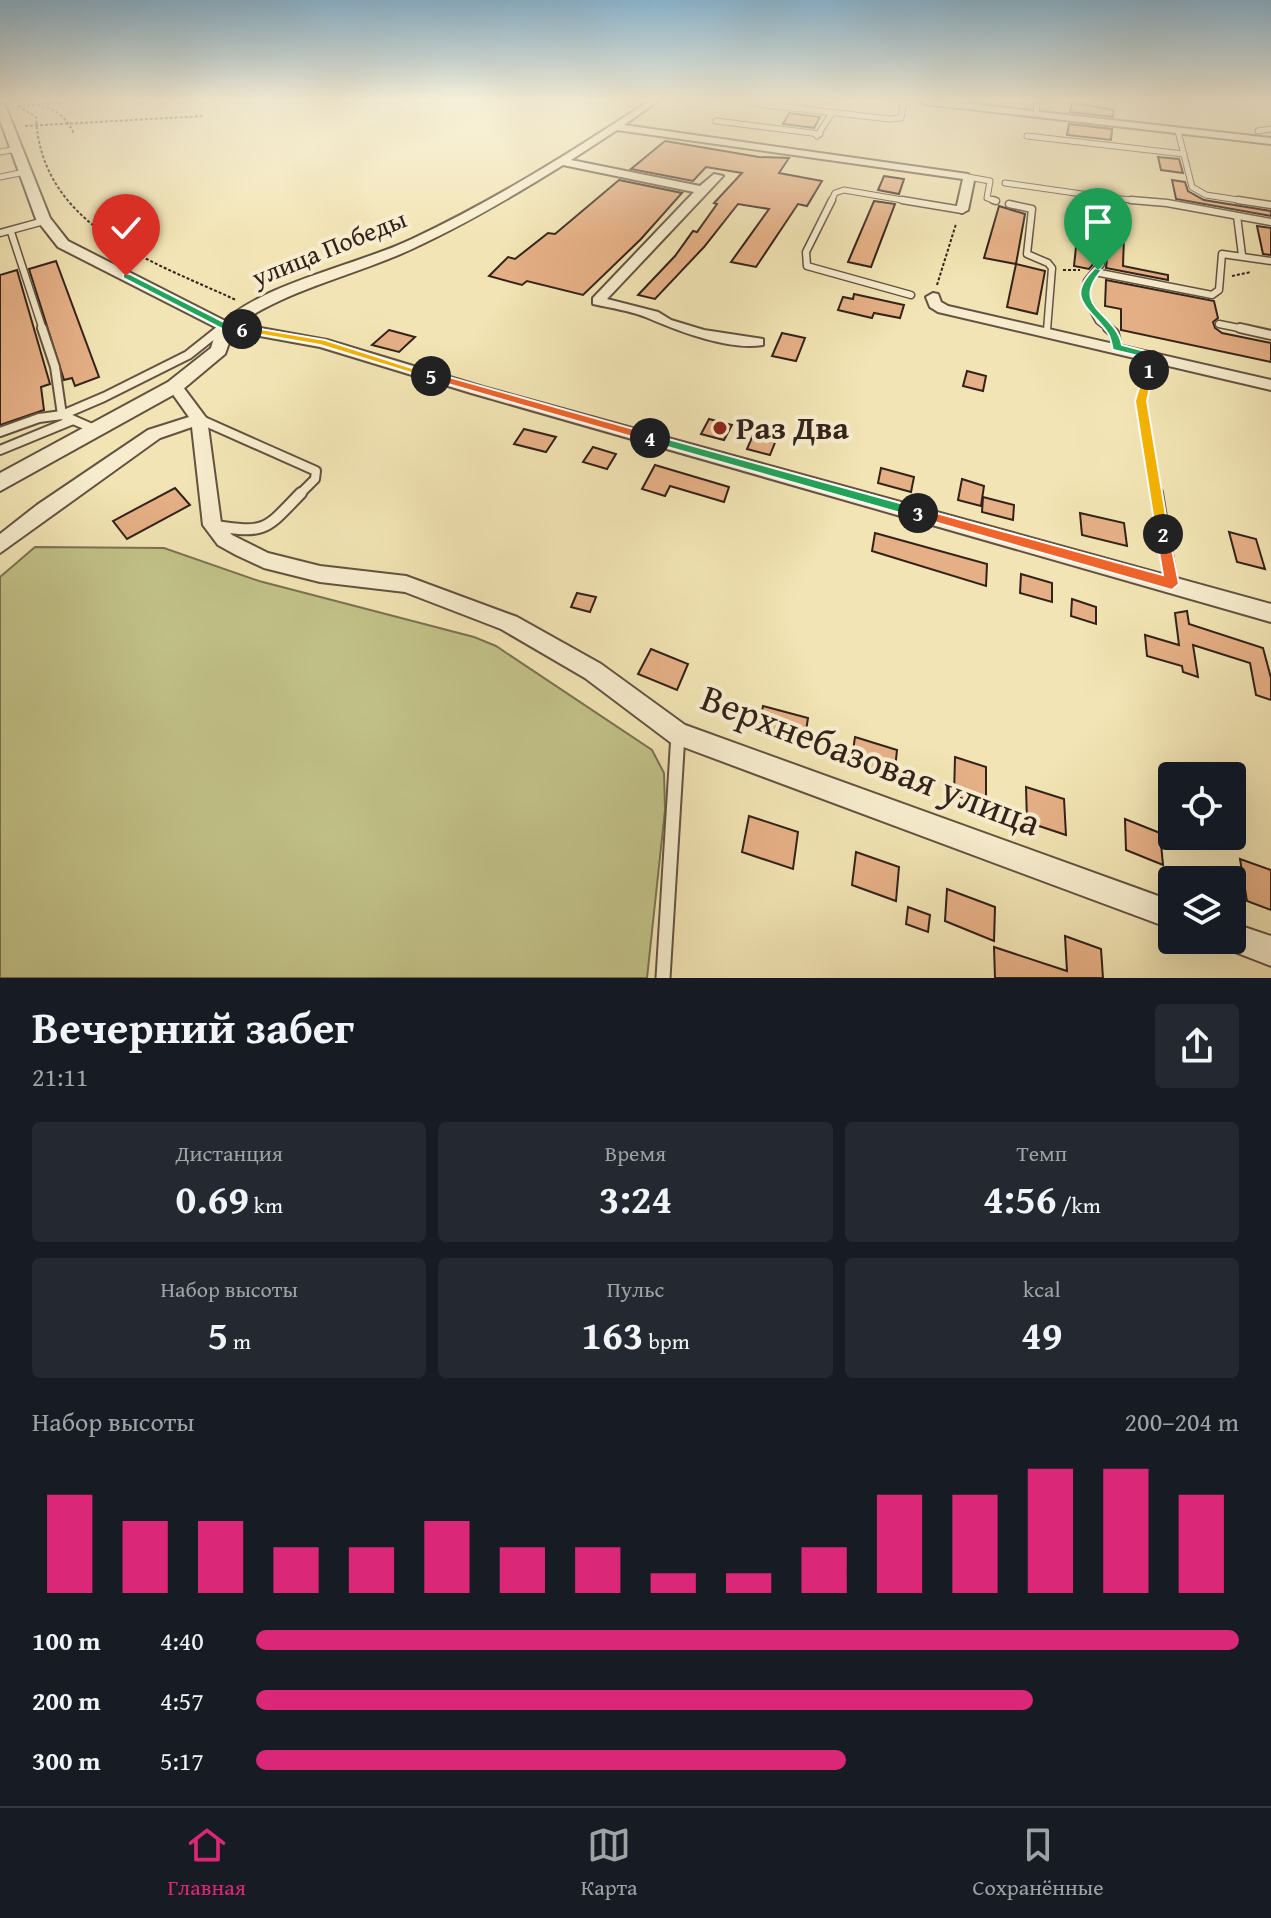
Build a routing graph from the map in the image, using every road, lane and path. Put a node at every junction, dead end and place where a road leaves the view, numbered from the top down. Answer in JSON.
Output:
{"nodes":[{"id":1,"x":40,"y":147,"type":"edge"},
{"id":2,"x":587,"y":147,"type":"edge"},
{"id":3,"x":755,"y":147,"type":"edge"},
{"id":4,"x":1120,"y":147,"type":"edge"},
{"id":5,"x":1182,"y":147,"type":"edge"},
{"id":6,"x":17,"y":149,"type":"joint"},
{"id":7,"x":0,"y":152,"type":"edge"},
{"id":8,"x":1184,"y":154,"type":"junction"},
{"id":9,"x":564,"y":162,"type":"junction"},
{"id":10,"x":25,"y":172,"type":"junction"},
{"id":11,"x":718,"y":176,"type":"dead end"},
{"id":12,"x":0,"y":177,"type":"edge"},
{"id":13,"x":968,"y":177,"type":"junction"},
{"id":14,"x":1005,"y":183,"type":"dead end"},
{"id":15,"x":702,"y":190,"type":"junction"},
{"id":16,"x":1110,"y":198,"type":"junction"},
{"id":17,"x":996,"y":201,"type":"dead end"},
{"id":18,"x":1009,"y":204,"type":"dead end"},
{"id":19,"x":1271,"y":205,"type":"edge"},
{"id":20,"x":962,"y":210,"type":"joint"},
{"id":21,"x":1237,"y":216,"type":"junction"},
{"id":22,"x":44,"y":221,"type":"junction"},
{"id":23,"x":1271,"y":222,"type":"edge"},
{"id":24,"x":956,"y":224,"type":"dead end"},
{"id":25,"x":11,"y":232,"type":"junction"},
{"id":26,"x":0,"y":233,"type":"edge"},
{"id":27,"x":1242,"y":255,"type":"junction"},
{"id":28,"x":1258,"y":259,"type":"junction"},
{"id":29,"x":1271,"y":261,"type":"edge"},
{"id":30,"x":1095,"y":272,"type":"junction"},
{"id":31,"x":1220,"y":277,"type":"junction"},
{"id":32,"x":911,"y":295,"type":"dead end"},
{"id":33,"x":933,"y":297,"type":"joint"},
{"id":34,"x":251,"y":307,"type":"junction"},
{"id":35,"x":1219,"y":324,"type":"dead end"},
{"id":36,"x":226,"y":326,"type":"junction"},
{"id":37,"x":1047,"y":331,"type":"junction"},
{"id":38,"x":1271,"y":335,"type":"edge"},
{"id":39,"x":758,"y":342,"type":"dead end"},
{"id":40,"x":1117,"y":347,"type":"junction"},
{"id":41,"x":1153,"y":356,"type":"junction"},
{"id":42,"x":1271,"y":385,"type":"edge"},
{"id":43,"x":175,"y":386,"type":"junction"},
{"id":44,"x":62,"y":415,"type":"junction"},
{"id":45,"x":199,"y":419,"type":"junction"},
{"id":46,"x":73,"y":420,"type":"junction"},
{"id":47,"x":94,"y":429,"type":"junction"},
{"id":48,"x":0,"y":432,"type":"edge"},
{"id":49,"x":0,"y":450,"type":"edge"},
{"id":50,"x":0,"y":483,"type":"edge"},
{"id":51,"x":212,"y":525,"type":"junction"},
{"id":52,"x":0,"y":545,"type":"edge"},
{"id":53,"x":1172,"y":584,"type":"junction"},
{"id":54,"x":1271,"y":613,"type":"edge"},
{"id":55,"x":678,"y":734,"type":"junction"},
{"id":56,"x":1158,"y":910,"type":"edge"},
{"id":57,"x":1246,"y":942,"type":"edge"},
{"id":58,"x":1271,"y":951,"type":"edge"},
{"id":59,"x":663,"y":978,"type":"edge"}],
"edges":[{"from":1,"to":34,"type":"path"},
{"from":2,"to":9,"type":"street","name":"улица Победы"},
{"from":3,"to":13,"type":"street"},
{"from":4,"to":8,"type":"lane"},
{"from":5,"to":8,"type":"lane"},
{"from":6,"to":7,"type":"lane"},
{"from":6,"to":10,"type":"street"},
{"from":8,"to":19,"type":"lane"},
{"from":9,"to":15,"type":"street"},
{"from":9,"to":34,"type":"street","name":"улица Победы"},
{"from":10,"to":12,"type":"lane"},
{"from":10,"to":22,"type":"street"},
{"from":11,"to":15,"type":"street"},
{"from":13,"to":17,"type":"lane"},
{"from":13,"to":20,"type":"street"},
{"from":14,"to":16,"type":"lane"},
{"from":15,"to":39,"type":"street"},
{"from":16,"to":21,"type":"lane"},
{"from":16,"to":30,"type":"lane"},
{"from":18,"to":37,"type":"lane"},
{"from":20,"to":32,"type":"lane"},
{"from":21,"to":23,"type":"lane"},
{"from":21,"to":27,"type":"lane"},
{"from":22,"to":25,"type":"lane"},
{"from":22,"to":36,"type":"street"},
{"from":24,"to":33,"type":"path"},
{"from":25,"to":26,"type":"lane"},
{"from":25,"to":44,"type":"lane"},
{"from":27,"to":28,"type":"lane"},
{"from":27,"to":31,"type":"lane"},
{"from":28,"to":29,"type":"lane"},
{"from":28,"to":31,"type":"path"},
{"from":30,"to":31,"type":"lane"},
{"from":30,"to":40,"type":"lane"},
{"from":33,"to":37,"type":"street"},
{"from":34,"to":36,"type":"street","name":"улица Победы"},
{"from":35,"to":38,"type":"lane"},
{"from":36,"to":43,"type":"street","name":"улица Победы"},
{"from":36,"to":44,"type":"lane"},
{"from":36,"to":53,"type":"street"},
{"from":37,"to":40,"type":"street"},
{"from":40,"to":41,"type":"street"},
{"from":41,"to":42,"type":"street"},
{"from":41,"to":53,"type":"lane"},
{"from":43,"to":45,"type":"street"},
{"from":43,"to":47,"type":"street","name":"улица Победы"},
{"from":44,"to":46,"type":"lane"},
{"from":44,"to":48,"type":"lane"},
{"from":45,"to":51,"type":"street"},
{"from":45,"to":51,"type":"lane"},
{"from":45,"to":52,"type":"street"},
{"from":46,"to":47,"type":"lane"},
{"from":46,"to":49,"type":"lane"},
{"from":47,"to":50,"type":"street","name":"улица Победы"},
{"from":51,"to":55,"type":"street","name":"Верхнебазовая улица"},
{"from":53,"to":54,"type":"street"},
{"from":55,"to":56,"type":"street","name":"Верхнебазовая улица"},
{"from":55,"to":59,"type":"lane"},
{"from":57,"to":58,"type":"street"}]}
